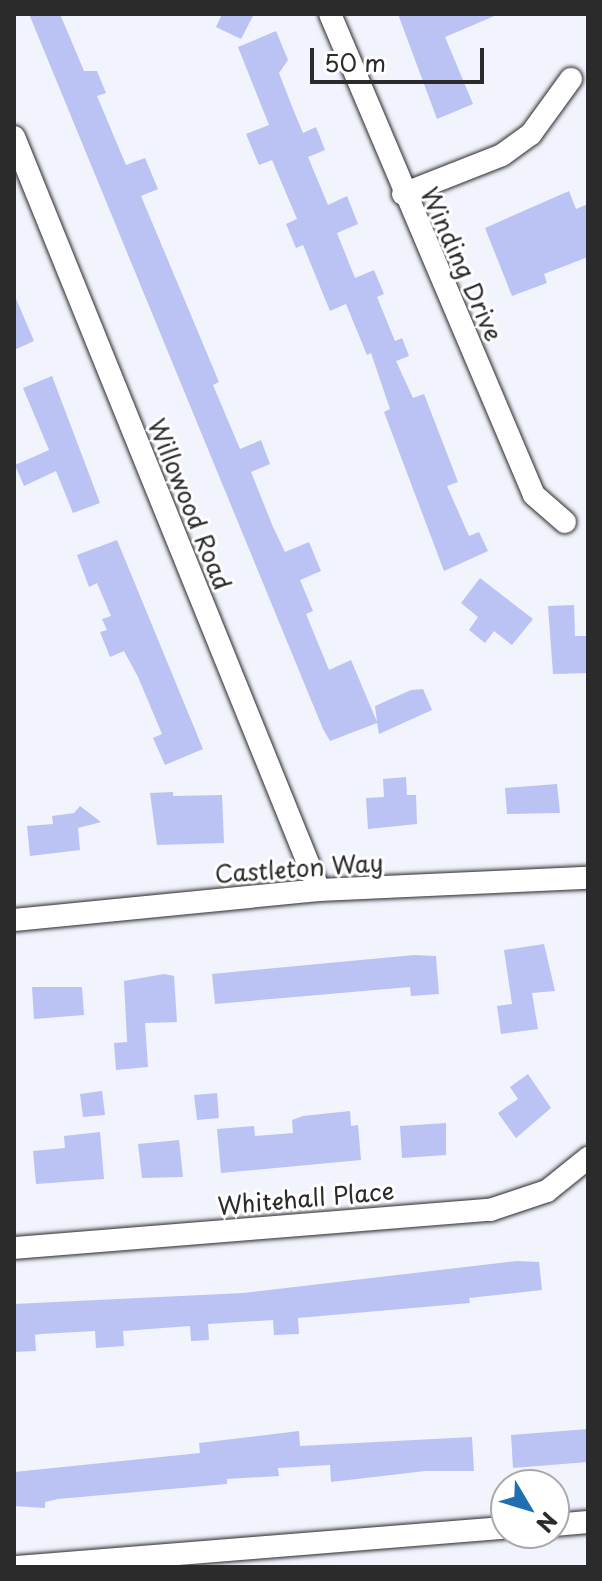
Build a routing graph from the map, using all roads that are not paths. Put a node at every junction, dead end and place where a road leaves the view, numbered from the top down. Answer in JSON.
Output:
{"nodes":[{"id":1,"x":330,"y":14,"type":"edge"},
{"id":2,"x":571,"y":79,"type":"dead end"},
{"id":3,"x":14,"y":137,"type":"edge"},
{"id":4,"x":403,"y":194,"type":"junction"},
{"id":5,"x":565,"y":522,"type":"dead end"},
{"id":6,"x":588,"y":878,"type":"edge"},
{"id":7,"x":319,"y":890,"type":"junction"},
{"id":8,"x":14,"y":920,"type":"edge"},
{"id":9,"x":588,"y":1158,"type":"edge"},
{"id":10,"x":14,"y":1248,"type":"edge"},
{"id":11,"x":490,"y":1529,"type":"edge"},
{"id":12,"x":17,"y":1567,"type":"edge"}],
"edges":[{"from":1,"to":4,"type":"street","name":"Winding Drive"},
{"from":2,"to":4,"type":"street"},
{"from":3,"to":7,"type":"street","name":"Willowood Road"},
{"from":4,"to":5,"type":"street","name":"Winding Drive"},
{"from":6,"to":7,"type":"street","name":"Castleton Way"},
{"from":7,"to":8,"type":"street","name":"Castleton Way"},
{"from":9,"to":10,"type":"street","name":"Whitehall Place"},
{"from":11,"to":12,"type":"street"}]}
